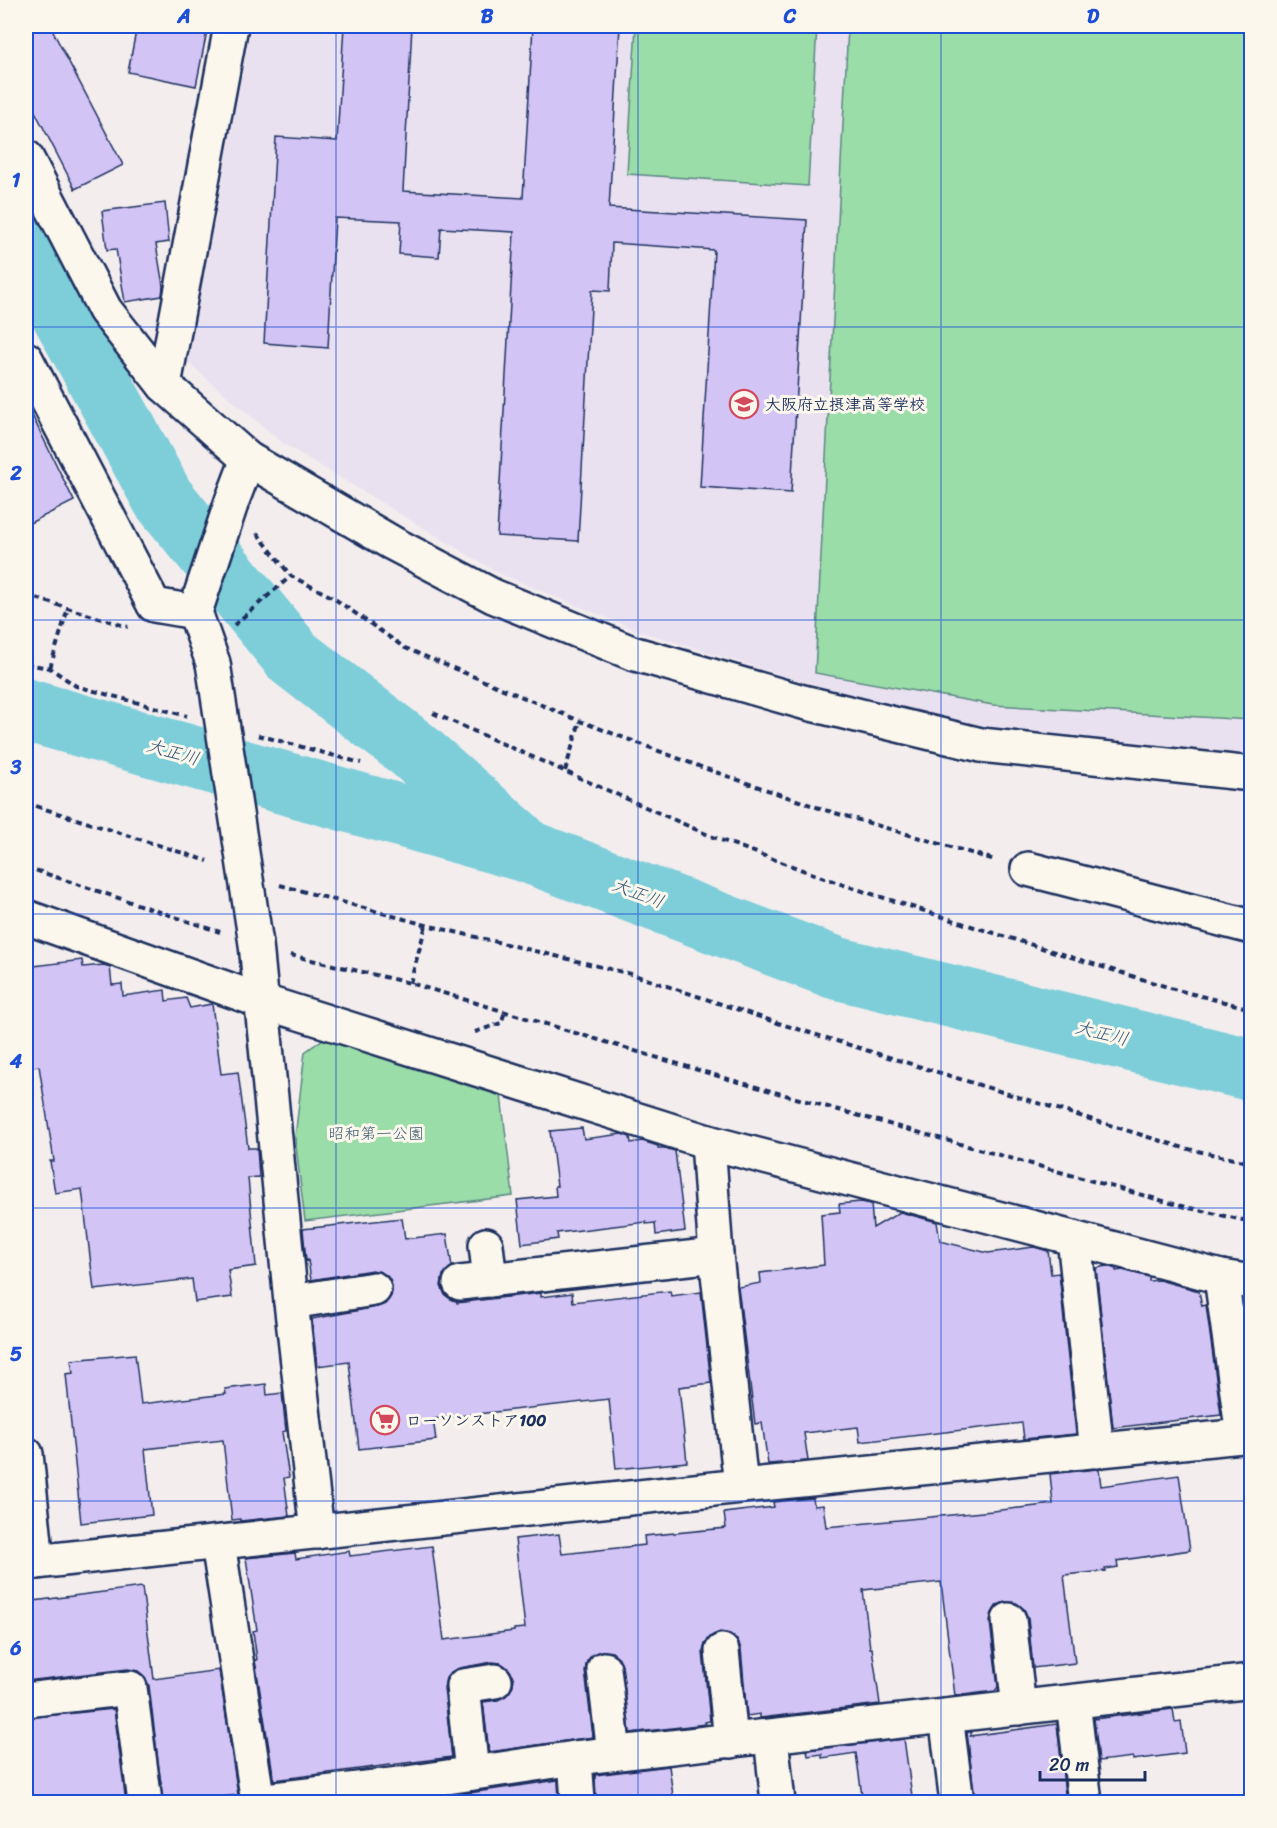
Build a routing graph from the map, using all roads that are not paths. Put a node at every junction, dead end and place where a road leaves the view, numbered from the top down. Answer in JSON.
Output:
{"nodes":[{"id":1,"x":231,"y":26,"type":"edge"},
{"id":2,"x":26,"y":157,"type":"edge"},
{"id":3,"x":26,"y":359,"type":"edge"},
{"id":4,"x":164,"y":385,"type":"junction"},
{"id":5,"x":248,"y":459,"type":"junction"},
{"id":6,"x":195,"y":612,"type":"junction"},
{"id":7,"x":1251,"y":774,"type":"edge"},
{"id":8,"x":1028,"y":869,"type":"road end"},
{"id":9,"x":26,"y":917,"type":"edge"},
{"id":10,"x":1251,"y":927,"type":"edge"},
{"id":11,"x":261,"y":1001,"type":"junction"},
{"id":12,"x":708,"y":1142,"type":"junction"},
{"id":13,"x":1074,"y":1238,"type":"junction"},
{"id":14,"x":486,"y":1245,"type":"dead end"},
{"id":15,"x":716,"y":1255,"type":"junction"},
{"id":16,"x":1236,"y":1279,"type":"edge"},
{"id":17,"x":374,"y":1289,"type":"dead end"},
{"id":18,"x":291,"y":1302,"type":"junction"},
{"id":19,"x":1247,"y":1436,"type":"edge"},
{"id":20,"x":1097,"y":1451,"type":"junction"},
{"id":21,"x":26,"y":1454,"type":"edge"},
{"id":22,"x":741,"y":1486,"type":"junction"},
{"id":23,"x":317,"y":1532,"type":"junction"},
{"id":24,"x":218,"y":1543,"type":"junction"},
{"id":25,"x":31,"y":1562,"type":"edge"},
{"id":26,"x":1009,"y":1620,"type":"dead end"},
{"id":27,"x":722,"y":1651,"type":"dead end"},
{"id":28,"x":604,"y":1669,"type":"dead end"},
{"id":29,"x":495,"y":1681,"type":"dead end"},
{"id":30,"x":1251,"y":1681,"type":"edge"},
{"id":31,"x":26,"y":1701,"type":"edge"},
{"id":32,"x":1073,"y":1702,"type":"junction"},
{"id":33,"x":1019,"y":1708,"type":"junction"},
{"id":34,"x":946,"y":1716,"type":"junction"},
{"id":35,"x":771,"y":1737,"type":"junction"},
{"id":36,"x":731,"y":1741,"type":"junction"},
{"id":37,"x":614,"y":1754,"type":"junction"},
{"id":38,"x":575,"y":1758,"type":"junction"},
{"id":39,"x":472,"y":1773,"type":"junction"},
{"id":40,"x":401,"y":1793,"type":"edge"},
{"id":41,"x":258,"y":1802,"type":"edge"},
{"id":42,"x":145,"y":1803,"type":"edge"},
{"id":43,"x":578,"y":1803,"type":"edge"},
{"id":44,"x":778,"y":1803,"type":"edge"},
{"id":45,"x":957,"y":1803,"type":"edge"},
{"id":46,"x":1085,"y":1803,"type":"edge"}],
"edges":[{"from":1,"to":4,"type":"street"},
{"from":2,"to":4,"type":"street"},
{"from":3,"to":6,"type":"street"},
{"from":4,"to":5,"type":"street"},
{"from":5,"to":6,"type":"street"},
{"from":5,"to":7,"type":"street"},
{"from":6,"to":11,"type":"street","bridge":true},
{"from":8,"to":10,"type":"street"},
{"from":9,"to":11,"type":"street"},
{"from":11,"to":12,"type":"street"},
{"from":11,"to":18,"type":"street"},
{"from":12,"to":13,"type":"street"},
{"from":12,"to":15,"type":"street"},
{"from":13,"to":16,"type":"street"},
{"from":13,"to":20,"type":"street"},
{"from":14,"to":15,"type":"street"},
{"from":15,"to":22,"type":"street"},
{"from":16,"to":19,"type":"street"},
{"from":17,"to":18,"type":"street"},
{"from":18,"to":23,"type":"street"},
{"from":19,"to":20,"type":"street"},
{"from":20,"to":22,"type":"street"},
{"from":21,"to":25,"type":"street"},
{"from":22,"to":23,"type":"street"},
{"from":23,"to":24,"type":"street"},
{"from":24,"to":25,"type":"street"},
{"from":24,"to":41,"type":"street"},
{"from":26,"to":33,"type":"street"},
{"from":27,"to":36,"type":"street"},
{"from":28,"to":37,"type":"street"},
{"from":29,"to":39,"type":"street"},
{"from":30,"to":32,"type":"street"},
{"from":31,"to":42,"type":"street"},
{"from":32,"to":33,"type":"street"},
{"from":32,"to":46,"type":"street"},
{"from":33,"to":34,"type":"street"},
{"from":34,"to":35,"type":"street"},
{"from":34,"to":45,"type":"street"},
{"from":35,"to":36,"type":"street"},
{"from":35,"to":44,"type":"street"},
{"from":36,"to":37,"type":"street"},
{"from":37,"to":38,"type":"street"},
{"from":38,"to":39,"type":"street"},
{"from":38,"to":43,"type":"street"},
{"from":39,"to":40,"type":"street"},
{"from":40,"to":41,"type":"street"}]}
